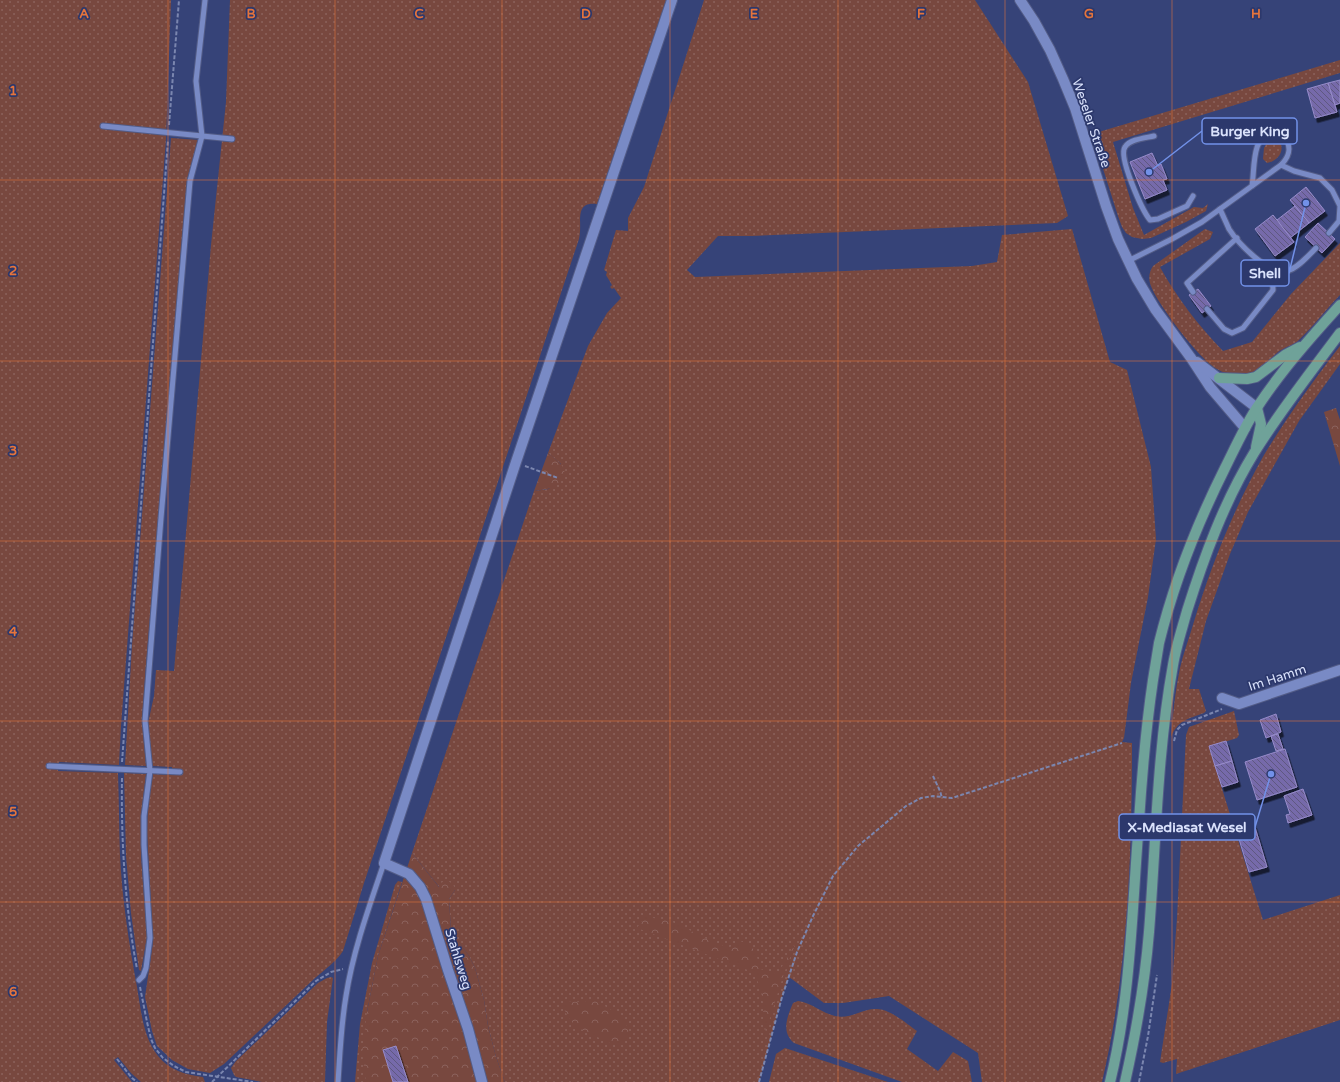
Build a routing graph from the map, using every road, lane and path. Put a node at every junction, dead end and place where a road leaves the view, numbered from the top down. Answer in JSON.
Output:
{"nodes":[{"id":1,"x":179,"y":0,"type":"edge"},
{"id":2,"x":205,"y":0,"type":"edge"},
{"id":3,"x":672,"y":0,"type":"edge"},
{"id":4,"x":1020,"y":0,"type":"edge"},
{"id":5,"x":103,"y":126,"type":"dead end"},
{"id":6,"x":169,"y":133,"type":"junction"},
{"id":7,"x":202,"y":136,"type":"junction"},
{"id":8,"x":1154,"y":136,"type":"dead end"},
{"id":9,"x":232,"y":139,"type":"dead end"},
{"id":10,"x":1280,"y":165,"type":"junction"},
{"id":11,"x":1252,"y":186,"type":"junction"},
{"id":12,"x":1193,"y":196,"type":"dead end"},
{"id":13,"x":1220,"y":209,"type":"junction"},
{"id":14,"x":1329,"y":233,"type":"dead end"},
{"id":15,"x":1237,"y":238,"type":"junction"},
{"id":16,"x":1316,"y":248,"type":"dead end"},
{"id":17,"x":1128,"y":261,"type":"junction"},
{"id":18,"x":1272,"y":269,"type":"junction"},
{"id":19,"x":1193,"y":292,"type":"dead end"},
{"id":20,"x":1340,"y":305,"type":"edge"},
{"id":21,"x":1207,"y":310,"type":"dead end"},
{"id":22,"x":1340,"y":333,"type":"edge"},
{"id":23,"x":1304,"y":345,"type":"junction"},
{"id":24,"x":1192,"y":358,"type":"junction"},
{"id":25,"x":1219,"y":378,"type":"junction"},
{"id":26,"x":1257,"y":408,"type":"junction"},
{"id":27,"x":1279,"y":415,"type":"junction"},
{"id":28,"x":1261,"y":424,"type":"junction"},
{"id":29,"x":1245,"y":428,"type":"junction"},
{"id":30,"x":1254,"y":452,"type":"junction"},
{"id":31,"x":516,"y":462,"type":"junction"},
{"id":32,"x":558,"y":478,"type":"dead end"},
{"id":33,"x":1340,"y":670,"type":"edge"},
{"id":34,"x":1222,"y":698,"type":"dead end"},
{"id":35,"x":1239,"y":704,"type":"junction"},
{"id":36,"x":1122,"y":743,"type":"dead end"},
{"id":37,"x":1173,"y":747,"type":"dead end"},
{"id":38,"x":49,"y":766,"type":"dead end"},
{"id":39,"x":122,"y":769,"type":"junction"},
{"id":40,"x":150,"y":771,"type":"junction"},
{"id":41,"x":180,"y":772,"type":"dead end"},
{"id":42,"x":933,"y":776,"type":"dead end"},
{"id":43,"x":942,"y":798,"type":"junction"},
{"id":44,"x":123,"y":856,"type":"dead end"},
{"id":45,"x":384,"y":863,"type":"junction"},
{"id":46,"x":340,"y":969,"type":"dead end"},
{"id":47,"x":1157,"y":972,"type":"dead end"},
{"id":48,"x":139,"y":980,"type":"dead end"},
{"id":49,"x":117,"y":1059,"type":"dead end"},
{"id":50,"x":200,"y":1074,"type":"dead end"},
{"id":51,"x":218,"y":1077,"type":"junction"},
{"id":52,"x":137,"y":1082,"type":"edge"},
{"id":53,"x":212,"y":1082,"type":"edge"},
{"id":54,"x":253,"y":1082,"type":"edge"},
{"id":55,"x":338,"y":1082,"type":"edge"},
{"id":56,"x":482,"y":1082,"type":"edge"},
{"id":57,"x":759,"y":1082,"type":"edge"},
{"id":58,"x":1110,"y":1082,"type":"edge"},
{"id":59,"x":1125,"y":1082,"type":"edge"},
{"id":60,"x":1139,"y":1082,"type":"edge"}],
"edges":[{"from":1,"to":6,"type":"path"},
{"from":2,"to":7,"type":"lane"},
{"from":3,"to":31,"type":"street"},
{"from":4,"to":17,"type":"street","name":"Weseler Straße"},
{"from":5,"to":6,"type":"lane"},
{"from":6,"to":7,"type":"lane"},
{"from":6,"to":39,"type":"path"},
{"from":7,"to":9,"type":"lane"},
{"from":7,"to":40,"type":"lane"},
{"from":8,"to":12,"type":"lane"},
{"from":10,"to":11,"type":"lane"},
{"from":10,"to":11,"type":"lane"},
{"from":10,"to":14,"type":"lane"},
{"from":11,"to":13,"type":"lane"},
{"from":13,"to":15,"type":"lane"},
{"from":13,"to":17,"type":"lane"},
{"from":15,"to":18,"type":"lane"},
{"from":15,"to":19,"type":"lane"},
{"from":16,"to":18,"type":"lane"},
{"from":17,"to":24,"type":"street","name":"Weseler Straße"},
{"from":18,"to":21,"type":"lane"},
{"from":20,"to":23,"type":"main road"},
{"from":22,"to":27,"type":"main road"},
{"from":23,"to":25,"type":"main road"},
{"from":23,"to":26,"type":"main road"},
{"from":24,"to":25,"type":"street","name":"Weseler Straße"},
{"from":24,"to":29,"type":"street","name":"Weseler Straße"},
{"from":25,"to":26,"type":"street","name":"Weseler Straße"},
{"from":26,"to":28,"type":"main road"},
{"from":26,"to":29,"type":"main road"},
{"from":27,"to":28,"type":"main road"},
{"from":27,"to":30,"type":"main road"},
{"from":28,"to":29,"type":"main road"},
{"from":28,"to":30,"type":"main road"},
{"from":29,"to":58,"type":"main road"},
{"from":30,"to":59,"type":"main road"},
{"from":31,"to":32,"type":"path"},
{"from":31,"to":45,"type":"street"},
{"from":33,"to":35,"type":"street","name":"Im Hamm"},
{"from":34,"to":35,"type":"street","name":"Im Hamm"},
{"from":35,"to":37,"type":"path"},
{"from":36,"to":43,"type":"path"},
{"from":38,"to":39,"type":"lane"},
{"from":39,"to":40,"type":"lane"},
{"from":39,"to":44,"type":"path"},
{"from":40,"to":41,"type":"lane"},
{"from":40,"to":48,"type":"lane"},
{"from":42,"to":43,"type":"path"},
{"from":43,"to":57,"type":"path"},
{"from":45,"to":55,"type":"lane"},
{"from":45,"to":56,"type":"street","name":"Stahlsweg"},
{"from":46,"to":51,"type":"path"},
{"from":47,"to":60,"type":"path"},
{"from":49,"to":52,"type":"path"},
{"from":50,"to":51,"type":"path"},
{"from":51,"to":53,"type":"path"},
{"from":51,"to":54,"type":"path"}]}
